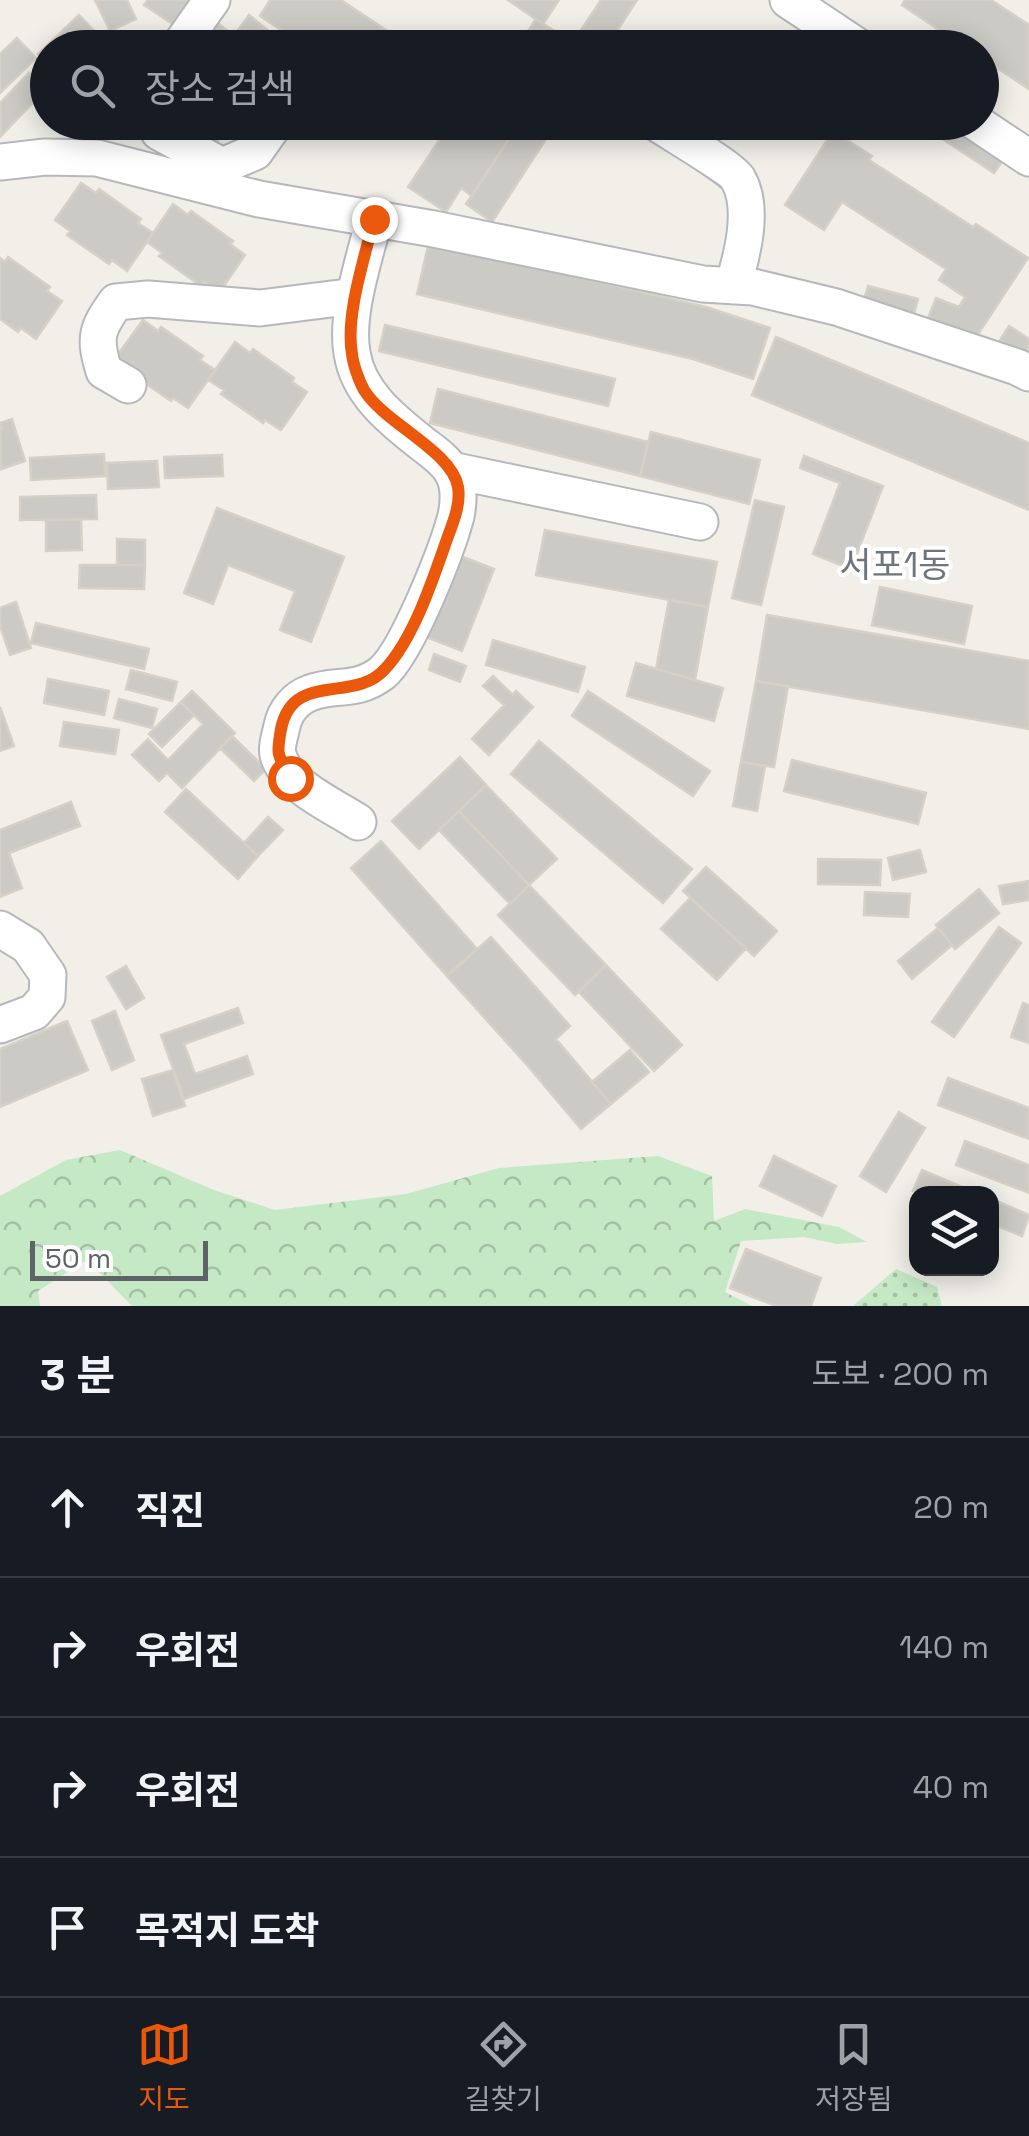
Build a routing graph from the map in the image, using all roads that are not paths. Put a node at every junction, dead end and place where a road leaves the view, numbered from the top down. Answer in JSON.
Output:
{"nodes":[{"id":1,"x":212,"y":0,"type":"edge"},
{"id":2,"x":788,"y":0,"type":"edge"},
{"id":3,"x":191,"y":30,"type":"edge"},
{"id":4,"x":833,"y":30,"type":"edge"},
{"id":5,"x":999,"y":138,"type":"edge"},
{"id":6,"x":174,"y":140,"type":"edge"},
{"id":7,"x":263,"y":140,"type":"edge"},
{"id":8,"x":683,"y":140,"type":"edge"},
{"id":9,"x":1029,"y":158,"type":"edge"},
{"id":10,"x":0,"y":162,"type":"edge"},
{"id":11,"x":374,"y":219,"type":"junction"},
{"id":12,"x":733,"y":286,"type":"junction"},
{"id":13,"x":355,"y":296,"type":"junction"},
{"id":14,"x":1029,"y":374,"type":"edge"},
{"id":15,"x":128,"y":384,"type":"dead end"},
{"id":16,"x":451,"y":470,"type":"junction"},
{"id":17,"x":700,"y":522,"type":"dead end"},
{"id":18,"x":358,"y":822,"type":"dead end"},
{"id":19,"x":0,"y":930,"type":"edge"},
{"id":20,"x":0,"y":1025,"type":"edge"}],
"edges":[{"from":1,"to":3,"type":"street"},
{"from":2,"to":4,"type":"street"},
{"from":5,"to":9,"type":"street"},
{"from":6,"to":7,"type":"street"},
{"from":8,"to":12,"type":"street"},
{"from":10,"to":11,"type":"street"},
{"from":11,"to":12,"type":"street"},
{"from":11,"to":13,"type":"street"},
{"from":12,"to":14,"type":"street"},
{"from":13,"to":15,"type":"street"},
{"from":13,"to":16,"type":"street"},
{"from":16,"to":17,"type":"street"},
{"from":16,"to":18,"type":"street"},
{"from":19,"to":20,"type":"street"}]}
